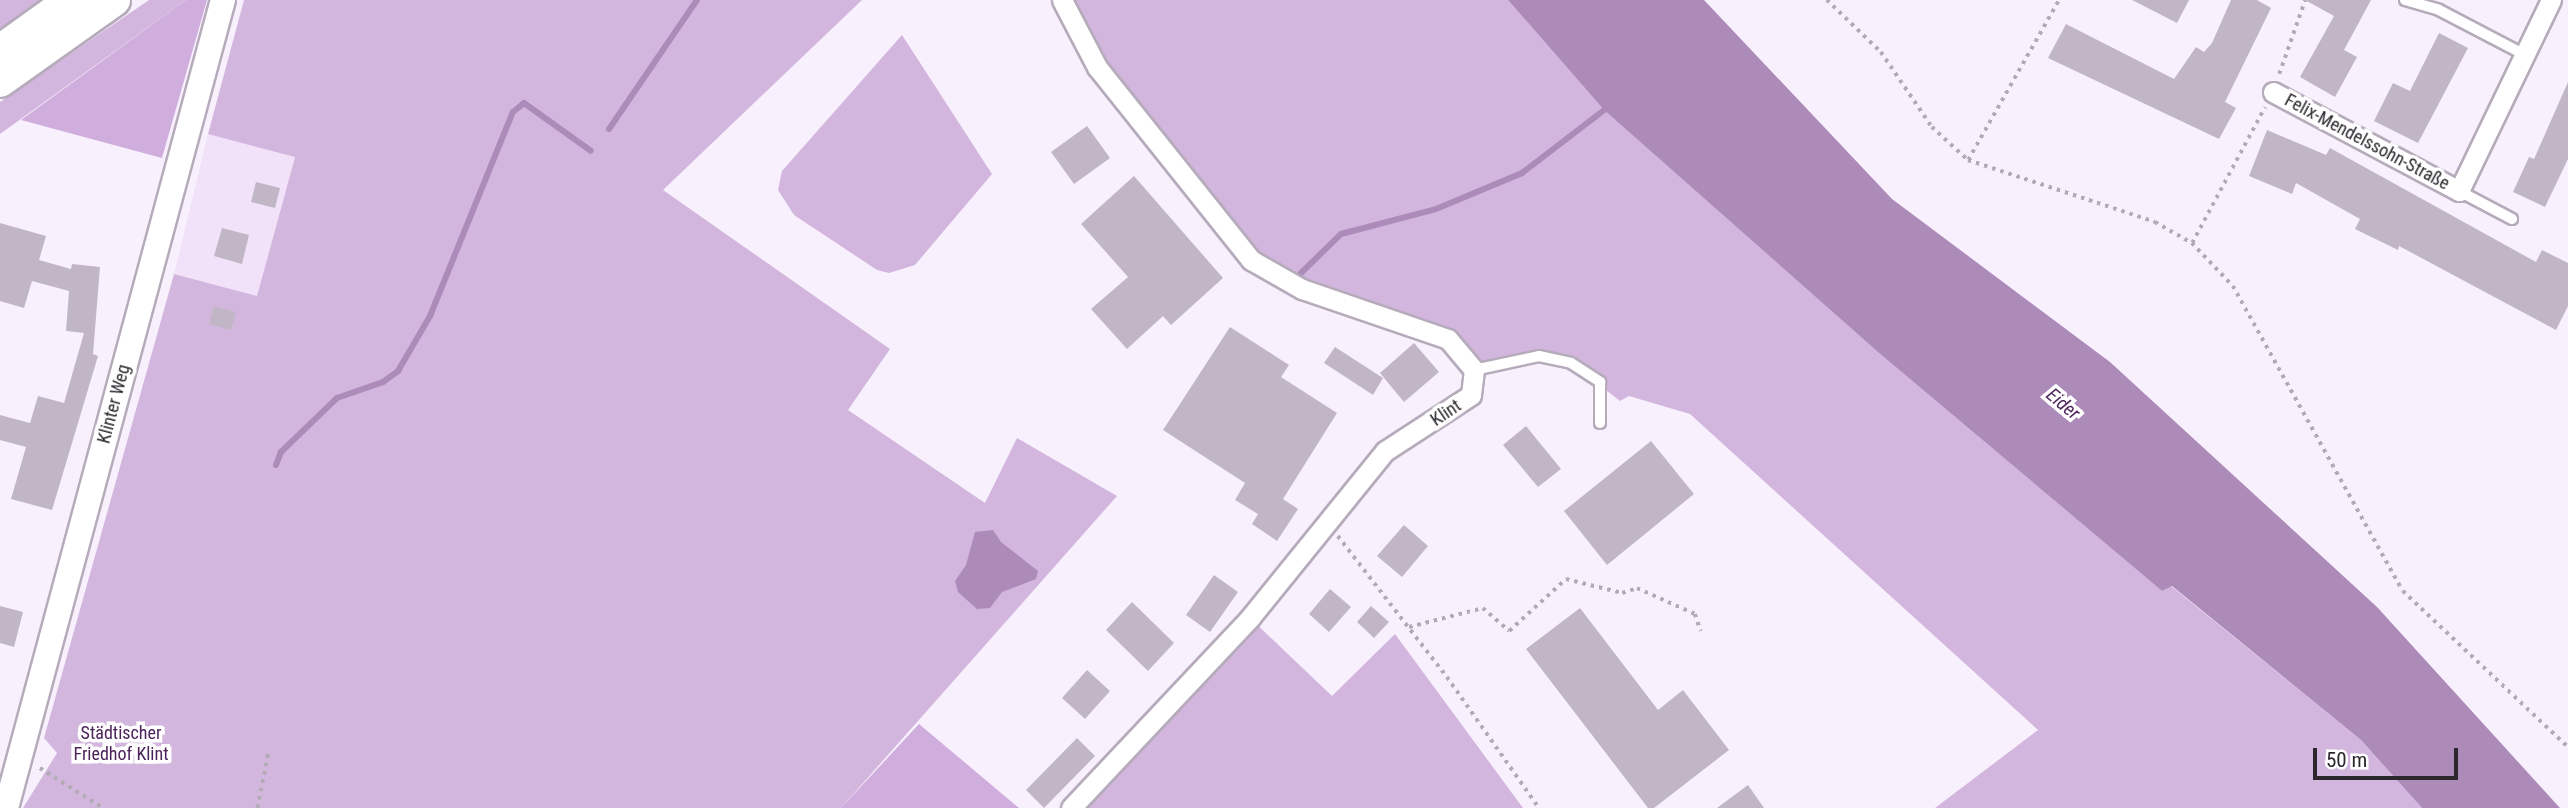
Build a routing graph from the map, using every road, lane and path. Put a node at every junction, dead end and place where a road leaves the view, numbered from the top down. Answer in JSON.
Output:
{"nodes":[{"id":1,"x":71,"y":0,"type":"edge"},
{"id":2,"x":114,"y":0,"type":"edge"},
{"id":3,"x":223,"y":0,"type":"edge"},
{"id":4,"x":1062,"y":0,"type":"edge"},
{"id":5,"x":1827,"y":0,"type":"edge"},
{"id":6,"x":2059,"y":0,"type":"edge"},
{"id":7,"x":2305,"y":0,"type":"edge"},
{"id":8,"x":2405,"y":0,"type":"edge"},
{"id":9,"x":2552,"y":0,"type":"edge"},
{"id":10,"x":0,"y":51,"type":"edge"},
{"id":11,"x":2525,"y":55,"type":"junction"},
{"id":12,"x":0,"y":81,"type":"edge"},
{"id":13,"x":2273,"y":92,"type":"junction"},
{"id":14,"x":1968,"y":160,"type":"junction"},
{"id":15,"x":2459,"y":191,"type":"junction"},
{"id":16,"x":2511,"y":219,"type":"dead end"},
{"id":17,"x":2192,"y":243,"type":"junction"},
{"id":18,"x":1474,"y":370,"type":"junction"},
{"id":19,"x":1600,"y":423,"type":"dead end"},
{"id":20,"x":1325,"y":521,"type":"junction"},
{"id":21,"x":1409,"y":627,"type":"junction"},
{"id":22,"x":1701,"y":632,"type":"dead end"},
{"id":23,"x":2568,"y":747,"type":"edge"},
{"id":24,"x":268,"y":754,"type":"dead end"},
{"id":25,"x":19,"y":756,"type":"junction"},
{"id":26,"x":6,"y":808,"type":"edge"},
{"id":27,"x":103,"y":808,"type":"edge"},
{"id":28,"x":257,"y":808,"type":"edge"},
{"id":29,"x":1071,"y":808,"type":"edge"},
{"id":30,"x":1539,"y":808,"type":"edge"}],
"edges":[{"from":1,"to":10,"type":"highway"},
{"from":2,"to":12,"type":"highway"},
{"from":3,"to":25,"type":"street","name":"Klinter Weg"},
{"from":4,"to":18,"type":"street"},
{"from":5,"to":14,"type":"path"},
{"from":6,"to":14,"type":"path"},
{"from":7,"to":13,"type":"path","name":"Felix-Mendelssohn-Straße"},
{"from":8,"to":11,"type":"lane"},
{"from":9,"to":11,"type":"street","name":"Felix-Mendelssohn-Straße"},
{"from":11,"to":15,"type":"street","name":"Felix-Mendelssohn-Straße"},
{"from":13,"to":15,"type":"street","name":"Felix-Mendelssohn-Straße"},
{"from":13,"to":17,"type":"path","name":"Felix-Mendelssohn-Straße"},
{"from":14,"to":17,"type":"path"},
{"from":15,"to":16,"type":"lane"},
{"from":17,"to":23,"type":"path"},
{"from":18,"to":19,"type":"lane"},
{"from":18,"to":20,"type":"street","name":"Klint"},
{"from":20,"to":21,"type":"path"},
{"from":20,"to":29,"type":"street","name":"Klint"},
{"from":21,"to":22,"type":"path"},
{"from":21,"to":30,"type":"path"},
{"from":24,"to":28,"type":"path"},
{"from":25,"to":26,"type":"street","name":"Klinter Weg"},
{"from":25,"to":27,"type":"path"}]}
